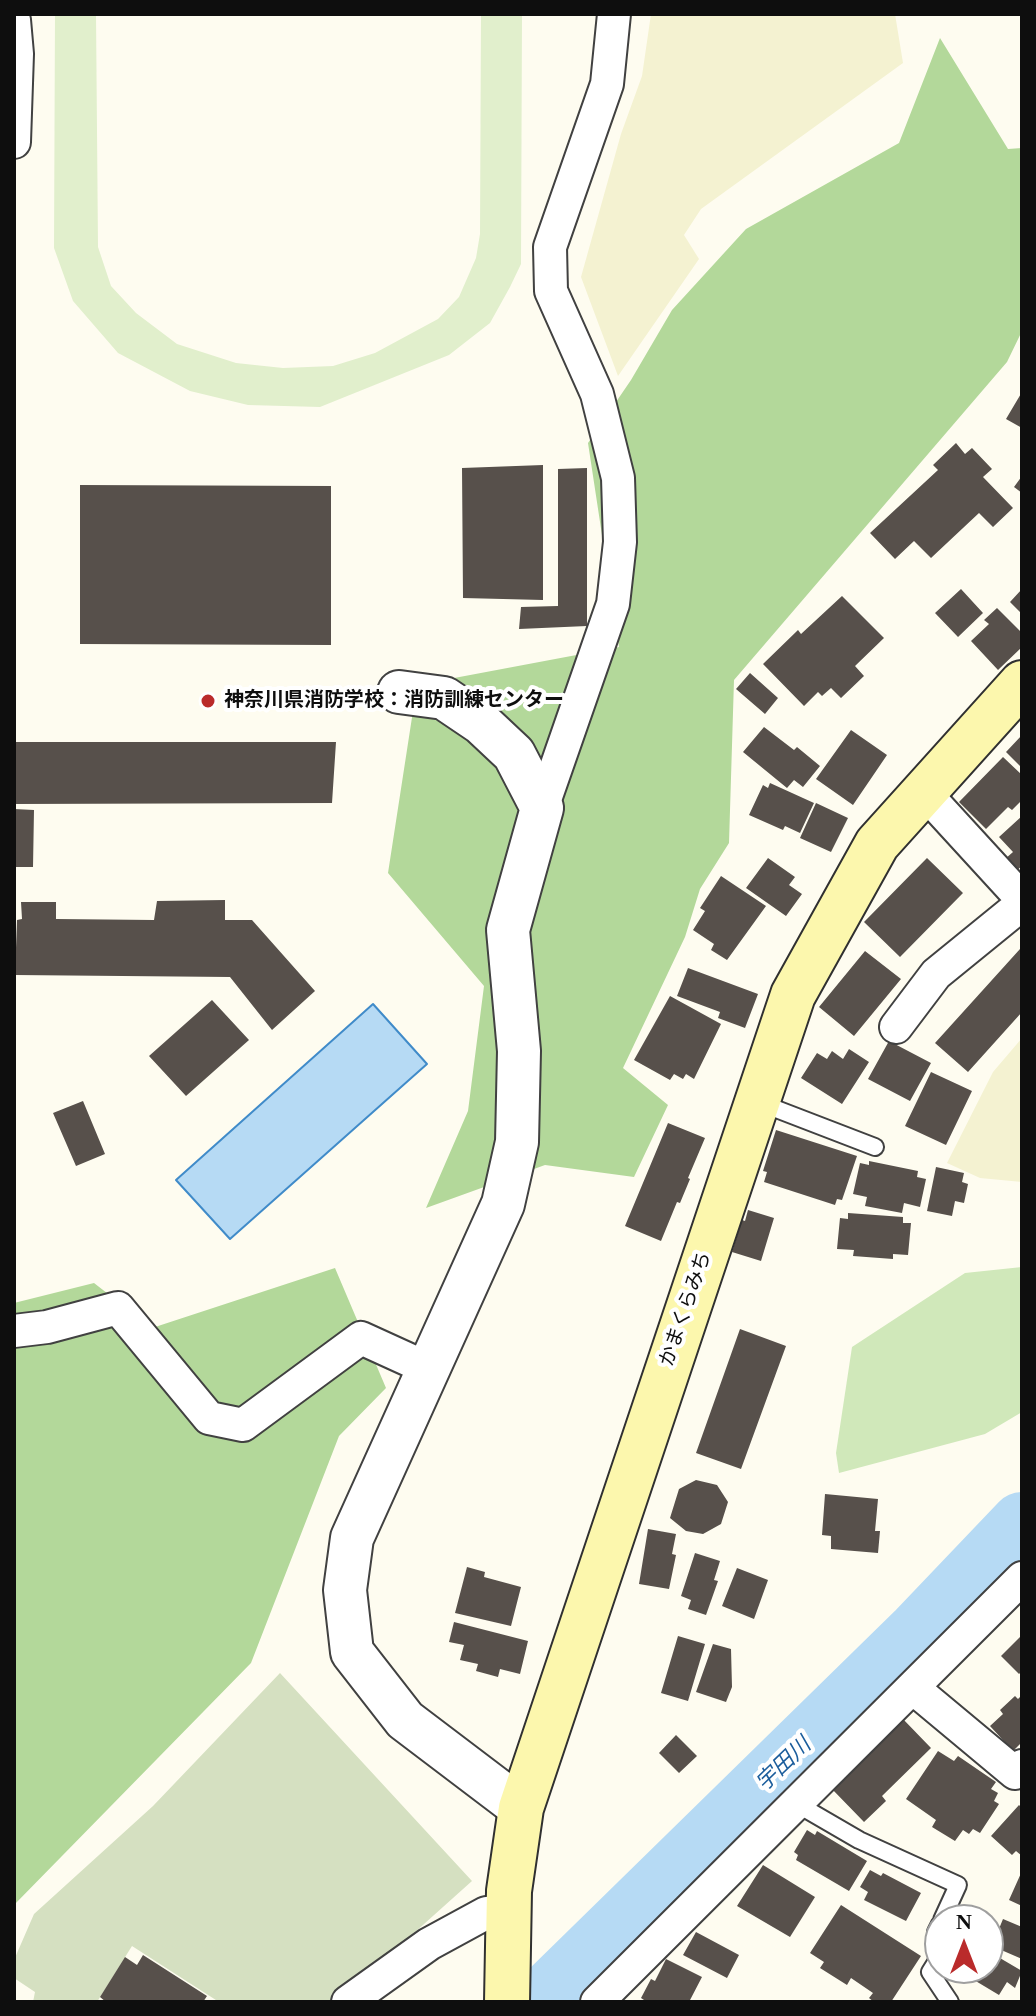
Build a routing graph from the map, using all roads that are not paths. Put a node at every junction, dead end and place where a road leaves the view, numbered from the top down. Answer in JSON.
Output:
{"nodes":[{"id":1,"x":614,"y":14,"type":"edge"},
{"id":2,"x":14,"y":20,"type":"edge"},
{"id":3,"x":14,"y":142,"type":"edge"},
{"id":4,"x":399,"y":692,"type":"dead end"},
{"id":5,"x":1019,"y":692,"type":"edge"},
{"id":6,"x":924,"y":792,"type":"junction"},
{"id":7,"x":542,"y":808,"type":"junction"},
{"id":8,"x":1022,"y":901,"type":"edge"},
{"id":9,"x":896,"y":1027,"type":"dead end"},
{"id":10,"x":756,"y":1101,"type":"junction"},
{"id":11,"x":875,"y":1147,"type":"dead end"},
{"id":12,"x":14,"y":1331,"type":"edge"},
{"id":13,"x":429,"y":1369,"type":"junction"},
{"id":14,"x":1022,"y":1578,"type":"edge"},
{"id":15,"x":913,"y":1688,"type":"junction"},
{"id":16,"x":1022,"y":1766,"type":"edge"},
{"id":17,"x":797,"y":1804,"type":"junction"},
{"id":18,"x":521,"y":1808,"type":"junction"},
{"id":19,"x":949,"y":1904,"type":"edge"},
{"id":20,"x":509,"y":1910,"type":"junction"},
{"id":21,"x":938,"y":1984,"type":"edge"},
{"id":22,"x":348,"y":2002,"type":"edge"},
{"id":23,"x":507,"y":2002,"type":"edge"},
{"id":24,"x":597,"y":2002,"type":"edge"},
{"id":25,"x":950,"y":2002,"type":"edge"}],
"edges":[{"from":1,"to":7,"type":"street"},
{"from":2,"to":3,"type":"street"},
{"from":4,"to":7,"type":"street"},
{"from":5,"to":6,"type":"main road","name":"かまくらみち"},
{"from":6,"to":8,"type":"street"},
{"from":6,"to":10,"type":"main road","name":"かまくらみち"},
{"from":7,"to":13,"type":"street"},
{"from":8,"to":9,"type":"street"},
{"from":10,"to":11,"type":"lane"},
{"from":10,"to":18,"type":"main road","name":"かまくらみち"},
{"from":12,"to":13,"type":"street"},
{"from":13,"to":18,"type":"street"},
{"from":14,"to":15,"type":"street"},
{"from":15,"to":16,"type":"street"},
{"from":15,"to":17,"type":"street"},
{"from":17,"to":19,"type":"lane"},
{"from":17,"to":24,"type":"street"},
{"from":18,"to":20,"type":"main road","name":"かまくらみち"},
{"from":20,"to":22,"type":"street"},
{"from":20,"to":23,"type":"main road","name":"かまくらみち"},
{"from":21,"to":25,"type":"lane"}]}
